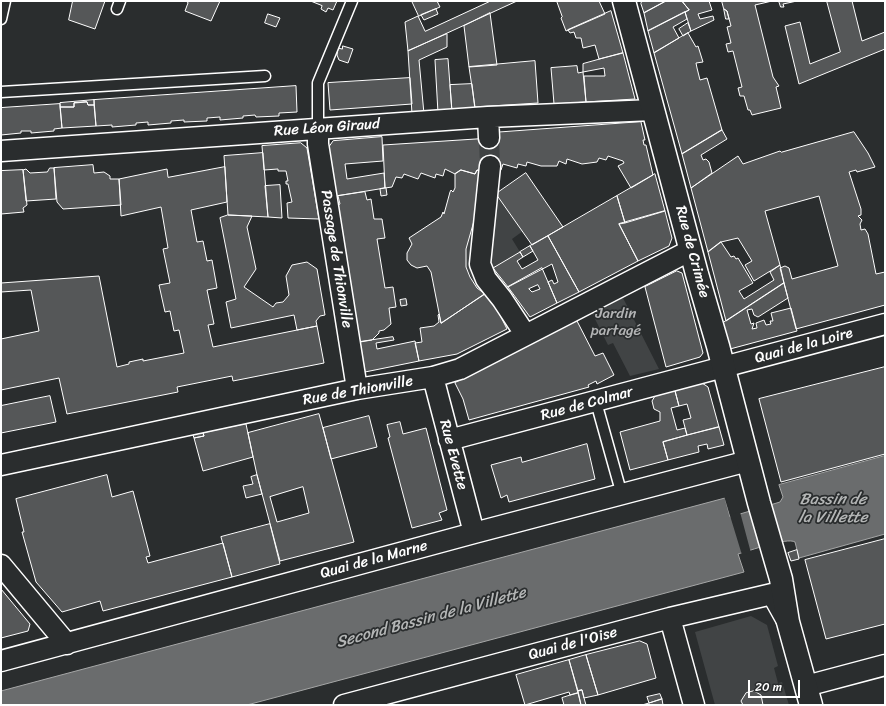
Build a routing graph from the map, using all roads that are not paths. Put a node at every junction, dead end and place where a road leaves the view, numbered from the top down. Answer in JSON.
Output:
{"nodes":[{"id":1,"x":5,"y":1,"type":"edge"},
{"id":2,"x":352,"y":1,"type":"edge"},
{"id":3,"x":624,"y":1,"type":"edge"},
{"id":4,"x":1,"y":19,"type":"edge"},
{"id":5,"x":265,"y":76,"type":"dead end"},
{"id":6,"x":1,"y":92,"type":"edge"},
{"id":7,"x":653,"y":110,"type":"junction"},
{"id":8,"x":488,"y":117,"type":"junction"},
{"id":9,"x":318,"y":129,"type":"junction"},
{"id":10,"x":489,"y":138,"type":"tunnel mouth"},
{"id":11,"x":1,"y":151,"type":"edge"},
{"id":12,"x":490,"y":166,"type":"tunnel mouth"},
{"id":13,"x":691,"y":250,"type":"junction"},
{"id":14,"x":885,"y":324,"type":"edge"},
{"id":15,"x":525,"y":334,"type":"junction"},
{"id":16,"x":724,"y":368,"type":"junction"},
{"id":17,"x":432,"y":377,"type":"junction"},
{"id":18,"x":357,"y":389,"type":"junction"},
{"id":19,"x":596,"y":402,"type":"junction"},
{"id":20,"x":449,"y":440,"type":"junction"},
{"id":21,"x":748,"y":461,"type":"junction"},
{"id":22,"x":1,"y":465,"type":"edge"},
{"id":23,"x":622,"y":495,"type":"junction"},
{"id":24,"x":474,"y":533,"type":"junction"},
{"id":25,"x":1,"y":565,"type":"edge"},
{"id":26,"x":670,"y":618,"type":"junction"},
{"id":27,"x":788,"y":622,"type":"junction"},
{"id":28,"x":67,"y":644,"type":"junction"},
{"id":29,"x":1,"y":661,"type":"edge"},
{"id":30,"x":885,"y":665,"type":"edge"},
{"id":31,"x":809,"y":696,"type":"edge"},
{"id":32,"x":388,"y":700,"type":"edge"},
{"id":33,"x":344,"y":705,"type":"edge"},
{"id":34,"x":694,"y":705,"type":"edge"}],
"edges":[{"from":1,"to":4,"type":"lane"},
{"from":2,"to":9,"type":"lane"},
{"from":3,"to":7,"type":"street","name":"Rue de Crimée"},
{"from":5,"to":6,"type":"lane"},
{"from":7,"to":8,"type":"street","name":"Rue Léon Giraud"},
{"from":7,"to":13,"type":"street","name":"Rue de Crimée"},
{"from":8,"to":9,"type":"street","name":"Rue Léon Giraud"},
{"from":8,"to":10,"type":"street"},
{"from":9,"to":11,"type":"street","name":"Rue Léon Giraud"},
{"from":9,"to":18,"type":"street","name":"Passage de Thionville"},
{"from":12,"to":15,"type":"street"},
{"from":13,"to":15,"type":"street","name":"Rue de Thionville"},
{"from":13,"to":16,"type":"street","name":"Rue de Crimée"},
{"from":14,"to":16,"type":"street","name":"Quai de la Loire"},
{"from":15,"to":17,"type":"street","name":"Rue de Thionville"},
{"from":16,"to":19,"type":"street","name":"Rue de Colmar"},
{"from":16,"to":21,"type":"street","name":"Rue de Crimée"},
{"from":17,"to":18,"type":"street","name":"Rue de Thionville"},
{"from":17,"to":20,"type":"street","name":"Rue Evette"},
{"from":18,"to":22,"type":"street","name":"Rue de Thionville"},
{"from":19,"to":20,"type":"street","name":"Rue de Colmar"},
{"from":19,"to":23,"type":"lane"},
{"from":20,"to":24,"type":"street","name":"Rue Evette"},
{"from":21,"to":23,"type":"street","name":"Quai de la Marne"},
{"from":21,"to":27,"type":"street","name":"Rue de Crimée"},
{"from":23,"to":24,"type":"street","name":"Quai de la Marne"},
{"from":24,"to":28,"type":"street","name":"Quai de la Marne"},
{"from":25,"to":28,"type":"street"},
{"from":26,"to":27,"type":"street","name":"Quai de l'Oise"},
{"from":26,"to":32,"type":"street","name":"Quai de l'Oise"},
{"from":26,"to":34,"type":"street"},
{"from":27,"to":31,"type":"street"},
{"from":28,"to":29,"type":"street","name":"Quai de la Marne"},
{"from":30,"to":31,"type":"street"},
{"from":32,"to":33,"type":"street","name":"Quai de l'Oise"}]}
